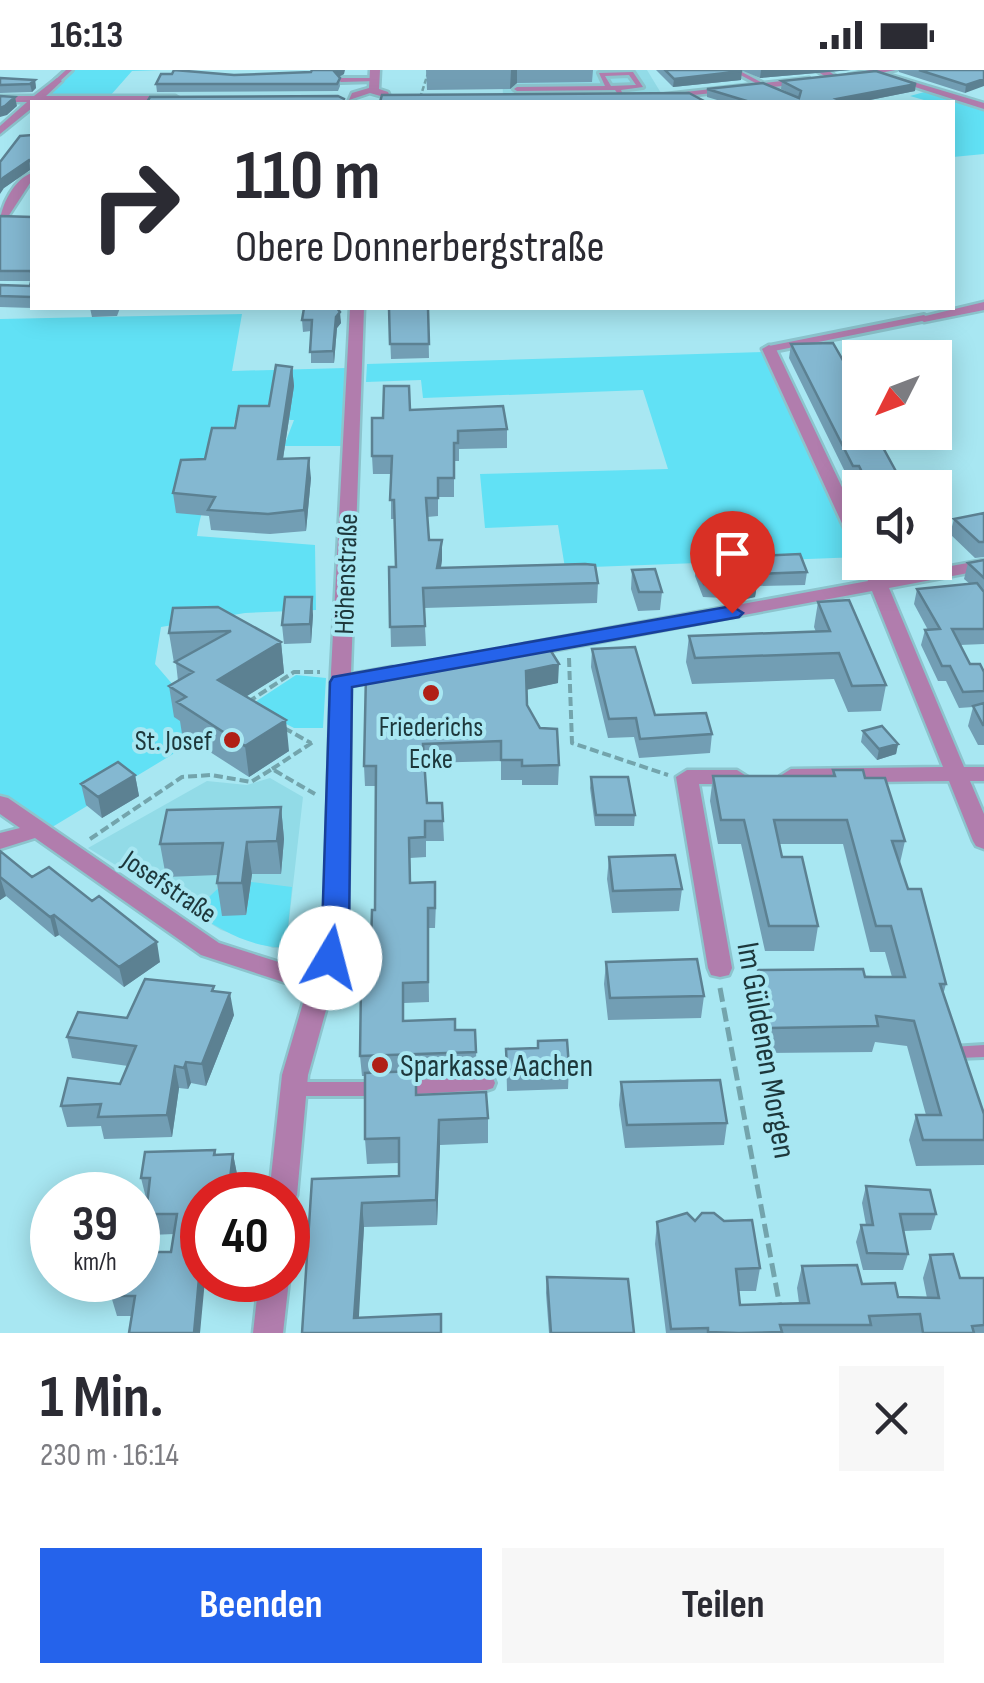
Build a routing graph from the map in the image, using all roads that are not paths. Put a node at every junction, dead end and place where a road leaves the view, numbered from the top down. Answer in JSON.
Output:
{"nodes":[{"id":1,"x":69,"y":70,"type":"edge"},
{"id":2,"x":734,"y":70,"type":"edge"},
{"id":3,"x":820,"y":70,"type":"edge"},
{"id":4,"x":891,"y":70,"type":"edge"},
{"id":5,"x":877,"y":72,"type":"edge"},
{"id":6,"x":834,"y":78,"type":"junction"},
{"id":7,"x":341,"y":80,"type":"edge"},
{"id":8,"x":40,"y":81,"type":"dead end"},
{"id":9,"x":57,"y":81,"type":"junction"},
{"id":10,"x":370,"y":86,"type":"edge"},
{"id":11,"x":761,"y":87,"type":"junction"},
{"id":12,"x":616,"y":91,"type":"junction"},
{"id":13,"x":516,"y":94,"type":"edge"},
{"id":14,"x":671,"y":94,"type":"junction"},
{"id":15,"x":335,"y":98,"type":"edge"},
{"id":16,"x":420,"y":98,"type":"edge"},
{"id":17,"x":0,"y":99,"type":"edge"},
{"id":18,"x":34,"y":99,"type":"junction"},
{"id":19,"x":182,"y":99,"type":"edge"},
{"id":20,"x":682,"y":100,"type":"edge"},
{"id":21,"x":790,"y":100,"type":"edge"},
{"id":22,"x":30,"y":103,"type":"edge"},
{"id":23,"x":984,"y":106,"type":"edge"},
{"id":24,"x":0,"y":134,"type":"edge"},
{"id":25,"x":16,"y":138,"type":"edge"},
{"id":26,"x":30,"y":177,"type":"edge"},
{"id":27,"x":5,"y":218,"type":"edge"},
{"id":28,"x":984,"y":306,"type":"edge"},
{"id":29,"x":356,"y":310,"type":"edge"},
{"id":30,"x":924,"y":318,"type":"joint"},
{"id":31,"x":770,"y":349,"type":"joint"},
{"id":32,"x":842,"y":503,"type":"edge"},
{"id":33,"x":984,"y":565,"type":"edge"},
{"id":34,"x":877,"y":580,"type":"edge"},
{"id":35,"x":879,"y":585,"type":"junction"},
{"id":36,"x":511,"y":652,"type":"edge"},
{"id":37,"x":418,"y":668,"type":"edge"},
{"id":38,"x":341,"y":677,"type":"junction"},
{"id":39,"x":958,"y":774,"type":"junction"},
{"id":40,"x":984,"y":774,"type":"edge"},
{"id":41,"x":0,"y":803,"type":"edge"},
{"id":42,"x":38,"y":830,"type":"junction"},
{"id":43,"x":0,"y":841,"type":"edge"},
{"id":44,"x":984,"y":841,"type":"edge"},
{"id":45,"x":720,"y":968,"type":"road end"},
{"id":46,"x":323,"y":986,"type":"junction"},
{"id":47,"x":958,"y":1052,"type":"edge"},
{"id":48,"x":984,"y":1052,"type":"edge"},
{"id":49,"x":487,"y":1083,"type":"dead end"},
{"id":50,"x":294,"y":1089,"type":"junction"},
{"id":51,"x":285,"y":1172,"type":"edge"},
{"id":52,"x":272,"y":1302,"type":"edge"},
{"id":53,"x":268,"y":1333,"type":"edge"}],
"edges":[{"from":1,"to":9,"type":"lane"},
{"from":2,"to":11,"type":"lane"},
{"from":3,"to":6,"type":"street"},
{"from":4,"to":5,"type":"street"},
{"from":5,"to":6,"type":"street"},
{"from":5,"to":23,"type":"street"},
{"from":6,"to":11,"type":"street"},
{"from":7,"to":10,"type":"lane"},
{"from":8,"to":9,"type":"street"},
{"from":9,"to":18,"type":"street"},
{"from":10,"to":15,"type":"street"},
{"from":10,"to":16,"type":"street"},
{"from":11,"to":14,"type":"street"},
{"from":11,"to":21,"type":"lane"},
{"from":12,"to":12,"type":"lane"},
{"from":12,"to":13,"type":"street"},
{"from":12,"to":14,"type":"street"},
{"from":14,"to":20,"type":"street"},
{"from":17,"to":18,"type":"street"},
{"from":18,"to":19,"type":"street"},
{"from":22,"to":24,"type":"street"},
{"from":24,"to":25,"type":"street"},
{"from":26,"to":27,"type":"street"},
{"from":28,"to":30,"type":"street"},
{"from":29,"to":38,"type":"street","name":"Höhenstraße"},
{"from":30,"to":31,"type":"lane"},
{"from":31,"to":32,"type":"street"},
{"from":33,"to":35,"type":"street"},
{"from":34,"to":35,"type":"street"},
{"from":35,"to":36,"type":"street"},
{"from":35,"to":39,"type":"street"},
{"from":37,"to":38,"type":"street"},
{"from":38,"to":46,"type":"street","name":"Höhenstraße"},
{"from":39,"to":40,"type":"street"},
{"from":39,"to":44,"type":"street"},
{"from":39,"to":45,"type":"street","name":"Im Güldenen Morgen"},
{"from":41,"to":42,"type":"street","name":"Josefstraße"},
{"from":42,"to":43,"type":"street"},
{"from":42,"to":46,"type":"street","name":"Josefstraße"},
{"from":46,"to":50,"type":"street","name":"Höhenstraße"},
{"from":47,"to":48,"type":"lane"},
{"from":49,"to":50,"type":"lane"},
{"from":50,"to":51,"type":"street","name":"Höhenstraße"},
{"from":52,"to":53,"type":"street"}]}
